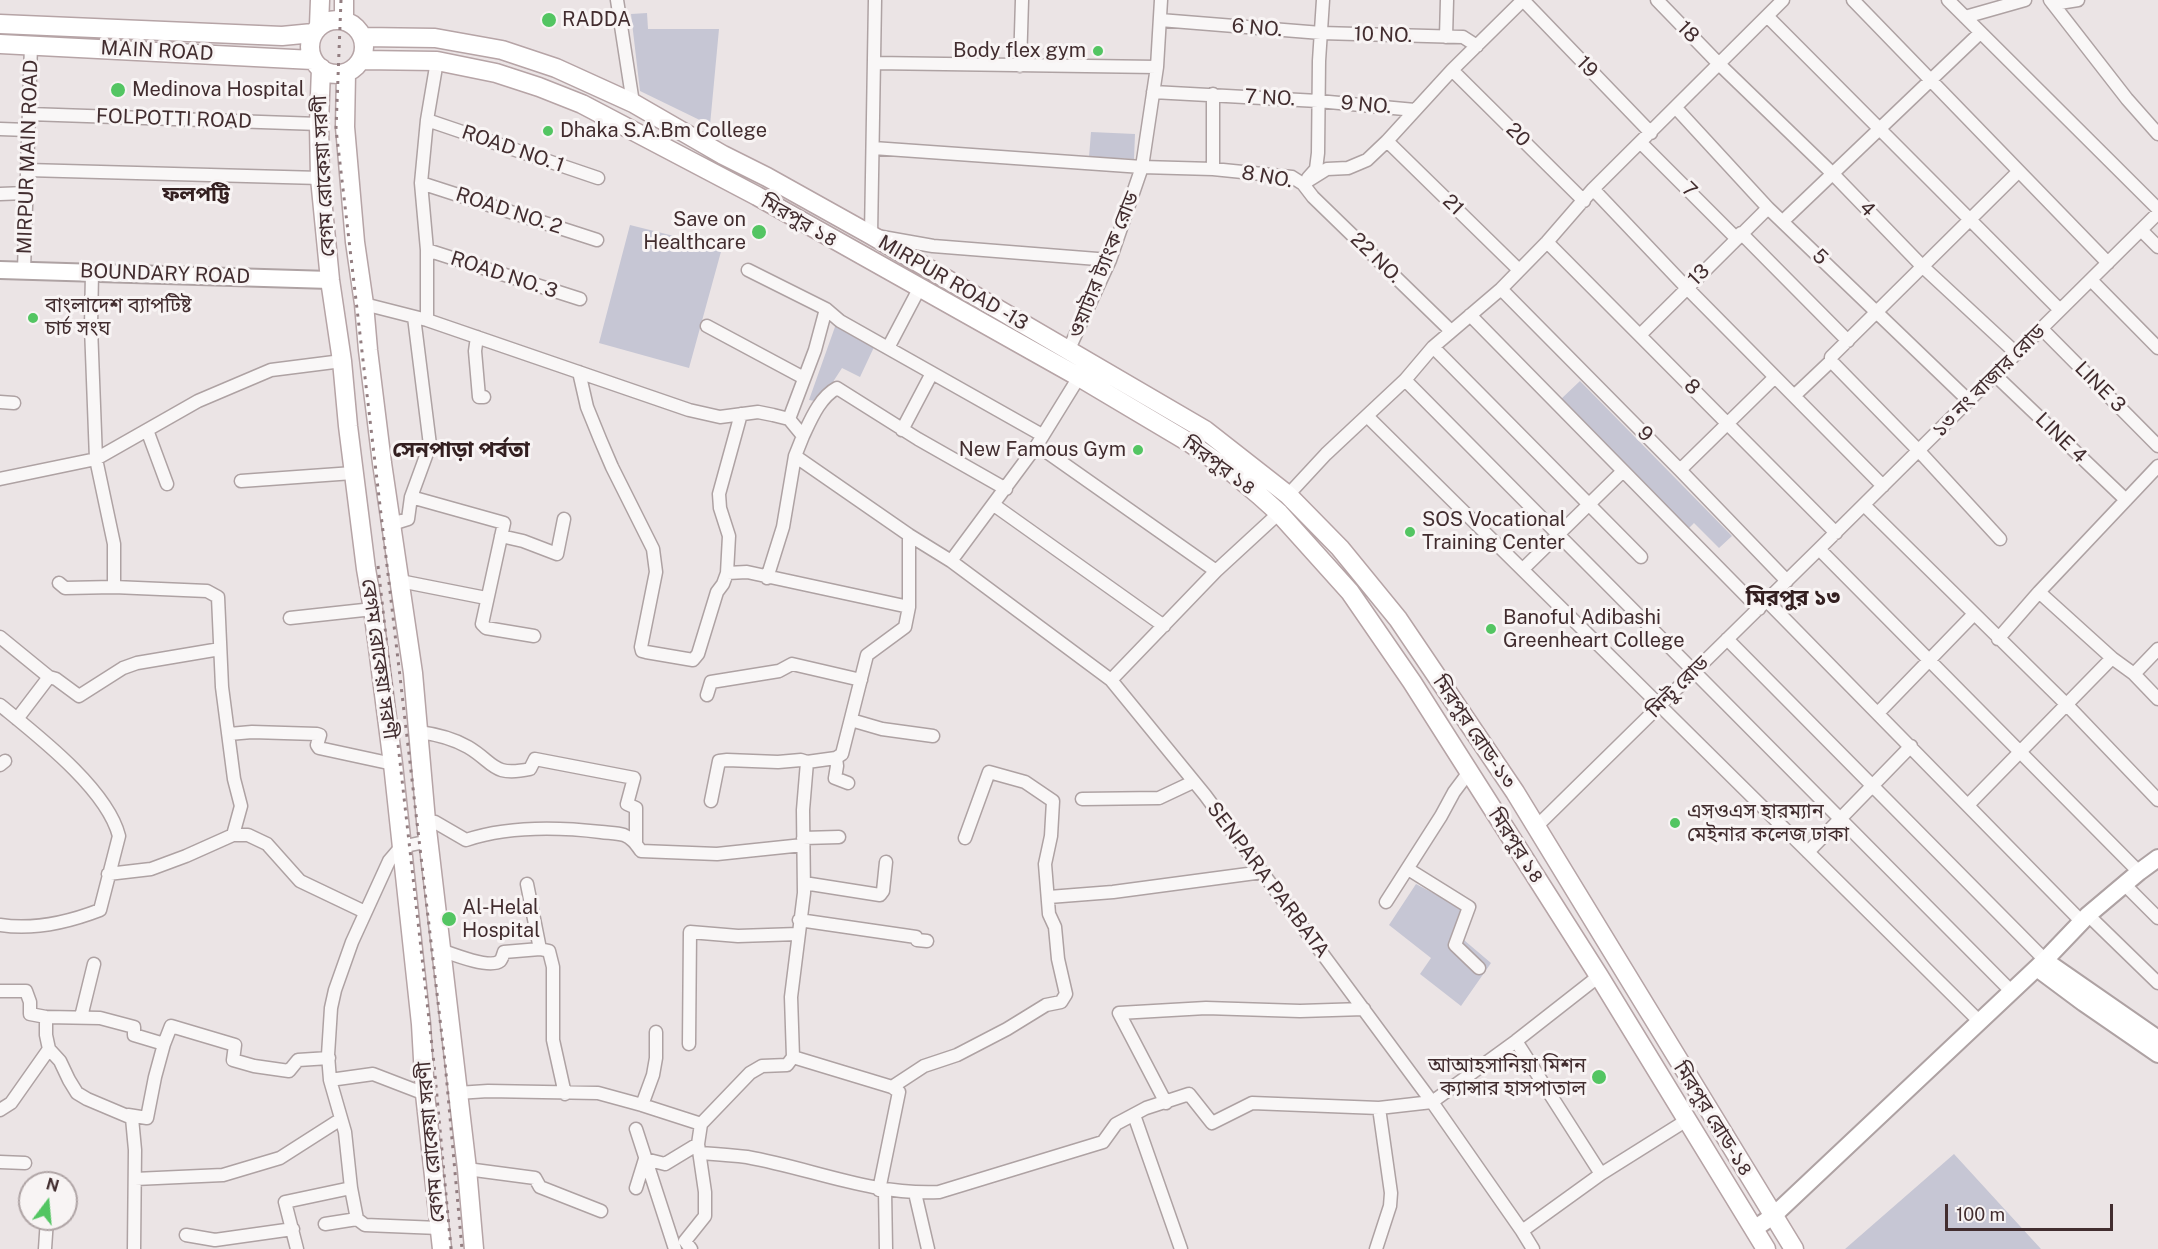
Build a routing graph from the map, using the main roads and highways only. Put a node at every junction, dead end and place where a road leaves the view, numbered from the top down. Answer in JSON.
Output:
{"nodes":[{"id":1,"x":320,"y":0,"type":"edge"},
{"id":2,"x":344,"y":0,"type":"edge"},
{"id":3,"x":344,"y":20,"type":"junction"},
{"id":4,"x":0,"y":24,"type":"edge"},
{"id":5,"x":316,"y":30,"type":"junction"},
{"id":6,"x":363,"y":37,"type":"junction"},
{"id":7,"x":0,"y":44,"type":"edge"},
{"id":8,"x":361,"y":60,"type":"junction"},
{"id":9,"x":317,"y":64,"type":"junction"},
{"id":10,"x":346,"y":73,"type":"junction"},
{"id":11,"x":767,"y":177,"type":"junction"},
{"id":12,"x":757,"y":196,"type":"junction"},
{"id":13,"x":1288,"y":495,"type":"joint"},
{"id":14,"x":1634,"y":988,"type":"joint"},
{"id":15,"x":442,"y":1249,"type":"edge"},
{"id":16,"x":474,"y":1249,"type":"edge"},
{"id":17,"x":1766,"y":1249,"type":"edge"},
{"id":18,"x":1794,"y":1249,"type":"edge"}],
"edges":[{"from":1,"to":5,"type":"main road"},
{"from":2,"to":3,"type":"main road"},
{"from":3,"to":5,"type":"main road"},
{"from":3,"to":6,"type":"main road"},
{"from":4,"to":5,"type":"main road","name":"MAIN ROAD"},
{"from":5,"to":9,"type":"main road"},
{"from":6,"to":8,"type":"main road"},
{"from":6,"to":11,"type":"main road","name":"MIRPUR ROAD -13"},
{"from":7,"to":9,"type":"main road","name":"MAIN ROAD"},
{"from":8,"to":10,"type":"main road"},
{"from":8,"to":12,"type":"main road","name":"মিরপুর ১৪"},
{"from":9,"to":10,"type":"main road"},
{"from":9,"to":15,"type":"main road","name":"বেগম রোকেয়া সরণী"},
{"from":10,"to":16,"type":"main road","name":"বেগম রোকেয়া সরণী"},
{"from":11,"to":12,"type":"main road"},
{"from":11,"to":13,"type":"main road","name":"MIRPUR ROAD -13"},
{"from":12,"to":17,"type":"main road","name":"মিরপুর ১৪"},
{"from":13,"to":14,"type":"main road","name":"মিরপুর রোড-১৩"},
{"from":14,"to":18,"type":"main road","name":"মিরপুর রোড-১৪"}]}
